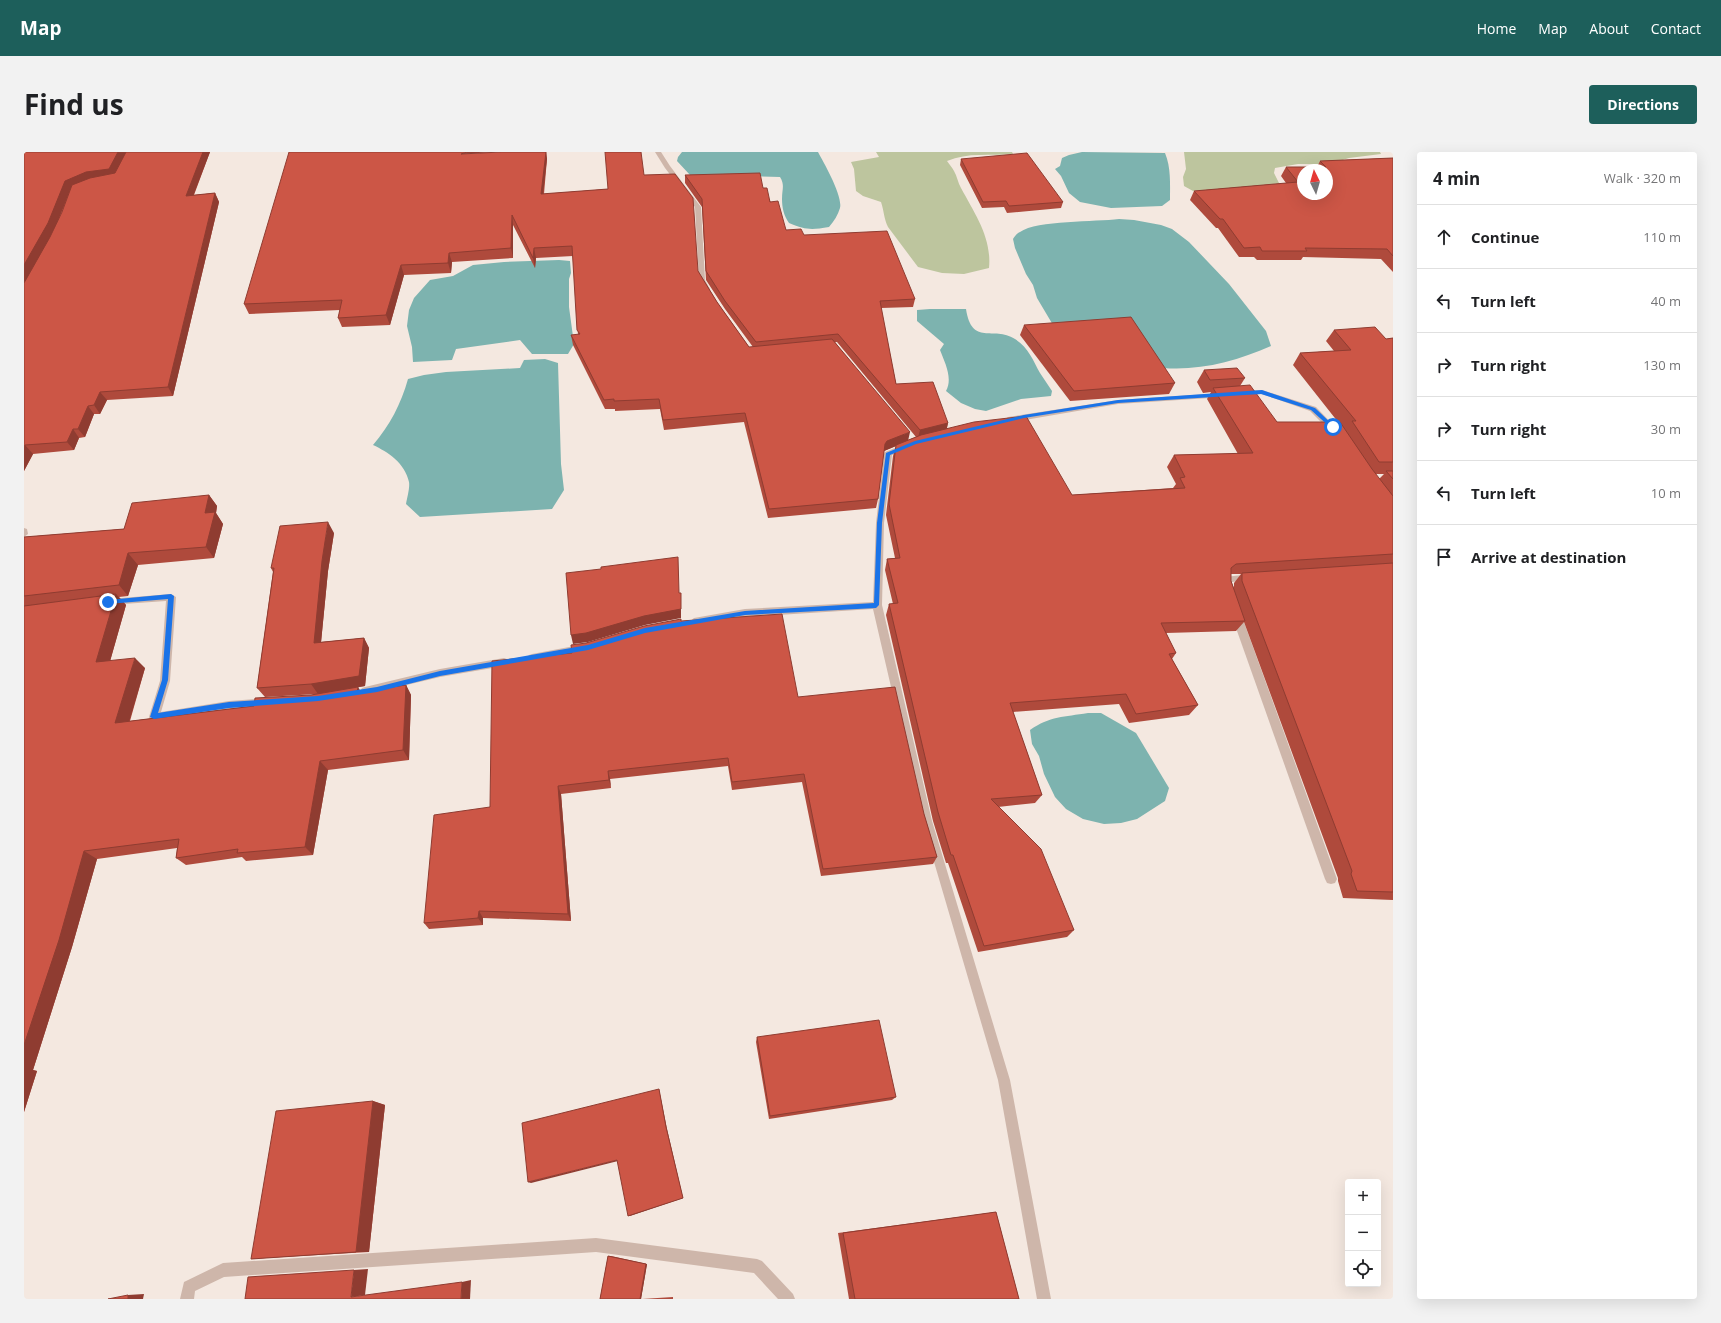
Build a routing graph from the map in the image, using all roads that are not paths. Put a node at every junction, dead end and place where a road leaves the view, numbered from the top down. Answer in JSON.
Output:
{"nodes":[{"id":1,"x":658,"y":152,"type":"edge"},
{"id":2,"x":713,"y":298,"type":"edge"},
{"id":3,"x":1002,"y":422,"type":"edge"},
{"id":4,"x":1341,"y":440,"type":"edge"},
{"id":5,"x":915,"y":443,"type":"edge"},
{"id":6,"x":1258,"y":577,"type":"edge"},
{"id":7,"x":100,"y":603,"type":"edge"},
{"id":8,"x":876,"y":605,"type":"junction"},
{"id":9,"x":683,"y":624,"type":"edge"},
{"id":10,"x":595,"y":645,"type":"edge"},
{"id":11,"x":355,"y":693,"type":"edge"},
{"id":12,"x":281,"y":701,"type":"edge"},
{"id":13,"x":1331,"y":879,"type":"dead end"},
{"id":14,"x":187,"y":1299,"type":"edge"},
{"id":15,"x":788,"y":1299,"type":"edge"},
{"id":16,"x":1044,"y":1299,"type":"edge"}],
"edges":[{"from":1,"to":2,"type":"street"},
{"from":3,"to":4,"type":"street"},
{"from":5,"to":8,"type":"street"},
{"from":6,"to":13,"type":"street"},
{"from":7,"to":12,"type":"street"},
{"from":8,"to":9,"type":"street"},
{"from":8,"to":16,"type":"street"},
{"from":10,"to":11,"type":"street"},
{"from":14,"to":15,"type":"street"}]}
